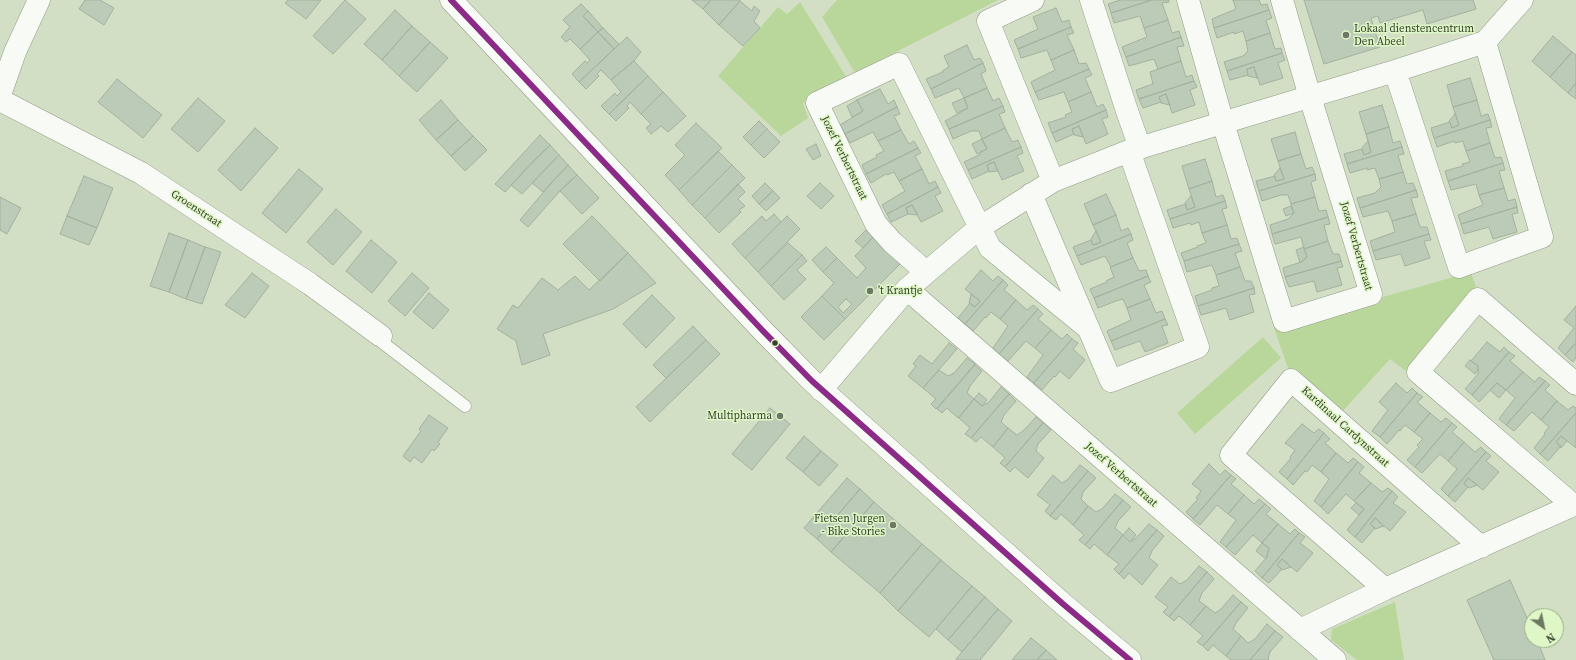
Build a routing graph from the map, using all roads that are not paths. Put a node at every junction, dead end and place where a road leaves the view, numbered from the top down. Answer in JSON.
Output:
{"nodes":[{"id":1,"x":39,"y":0,"type":"edge"},
{"id":2,"x":451,"y":0,"type":"edge"},
{"id":3,"x":1032,"y":0,"type":"edge"},
{"id":4,"x":1091,"y":0,"type":"edge"},
{"id":5,"x":1188,"y":0,"type":"edge"},
{"id":6,"x":1282,"y":0,"type":"edge"},
{"id":7,"x":1522,"y":0,"type":"edge"},
{"id":8,"x":1485,"y":42,"type":"junction"},
{"id":9,"x":1395,"y":71,"type":"junction"},
{"id":10,"x":0,"y":95,"type":"edge"},
{"id":11,"x":1310,"y":97,"type":"junction"},
{"id":12,"x":0,"y":100,"type":"edge"},
{"id":13,"x":1223,"y":123,"type":"junction"},
{"id":14,"x":1135,"y":149,"type":"junction"},
{"id":15,"x":1052,"y":181,"type":"junction"},
{"id":16,"x":1031,"y":194,"type":"junction"},
{"id":17,"x":979,"y":228,"type":"junction"},
{"id":18,"x":926,"y":272,"type":"junction"},
{"id":19,"x":907,"y":289,"type":"junction"},
{"id":20,"x":1089,"y":328,"type":"junction"},
{"id":21,"x":381,"y":336,"type":"joint"},
{"id":22,"x":1576,"y":384,"type":"edge"},
{"id":23,"x":821,"y":390,"type":"junction"},
{"id":24,"x":465,"y":406,"type":"dead end"},
{"id":25,"x":1574,"y":504,"type":"edge"},
{"id":26,"x":1481,"y":547,"type":"junction"},
{"id":27,"x":1385,"y":589,"type":"junction"},
{"id":28,"x":1300,"y":630,"type":"junction"},
{"id":29,"x":1130,"y":660,"type":"edge"},
{"id":30,"x":1336,"y":660,"type":"edge"}],
"edges":[{"from":1,"to":10,"type":"street"},
{"from":2,"to":23,"type":"street"},
{"from":3,"to":15,"type":"street"},
{"from":4,"to":14,"type":"street","name":"Jozef Verbertstraat"},
{"from":5,"to":13,"type":"street","name":"Jozef Verbertstraat"},
{"from":6,"to":11,"type":"street","name":"Jozef Verbertstraat"},
{"from":7,"to":8,"type":"street"},
{"from":8,"to":9,"type":"street"},
{"from":8,"to":9,"type":"street"},
{"from":9,"to":11,"type":"street"},
{"from":11,"to":13,"type":"street"},
{"from":11,"to":13,"type":"street","name":"Jozef Verbertstraat"},
{"from":12,"to":21,"type":"street","name":"Groenstraat"},
{"from":13,"to":14,"type":"street"},
{"from":14,"to":15,"type":"street"},
{"from":14,"to":20,"type":"street","name":"Jozef Verbertstraat"},
{"from":15,"to":16,"type":"street"},
{"from":16,"to":17,"type":"street"},
{"from":16,"to":20,"type":"street","name":"Jozef Verbertstraat"},
{"from":17,"to":18,"type":"street"},
{"from":17,"to":18,"type":"street","name":"Jozef Verbertstraat"},
{"from":17,"to":20,"type":"street","name":"Jozef Verbertstraat"},
{"from":18,"to":19,"type":"street"},
{"from":19,"to":23,"type":"street"},
{"from":19,"to":28,"type":"street","name":"Jozef Verbertstraat"},
{"from":21,"to":24,"type":"lane"},
{"from":22,"to":25,"type":"street"},
{"from":23,"to":29,"type":"street"},
{"from":25,"to":26,"type":"street"},
{"from":26,"to":27,"type":"street"},
{"from":26,"to":27,"type":"street","name":"Kardinaal Cardynstraat"},
{"from":27,"to":28,"type":"street"},
{"from":28,"to":30,"type":"street","name":"Jozef Verbertstraat"}]}
